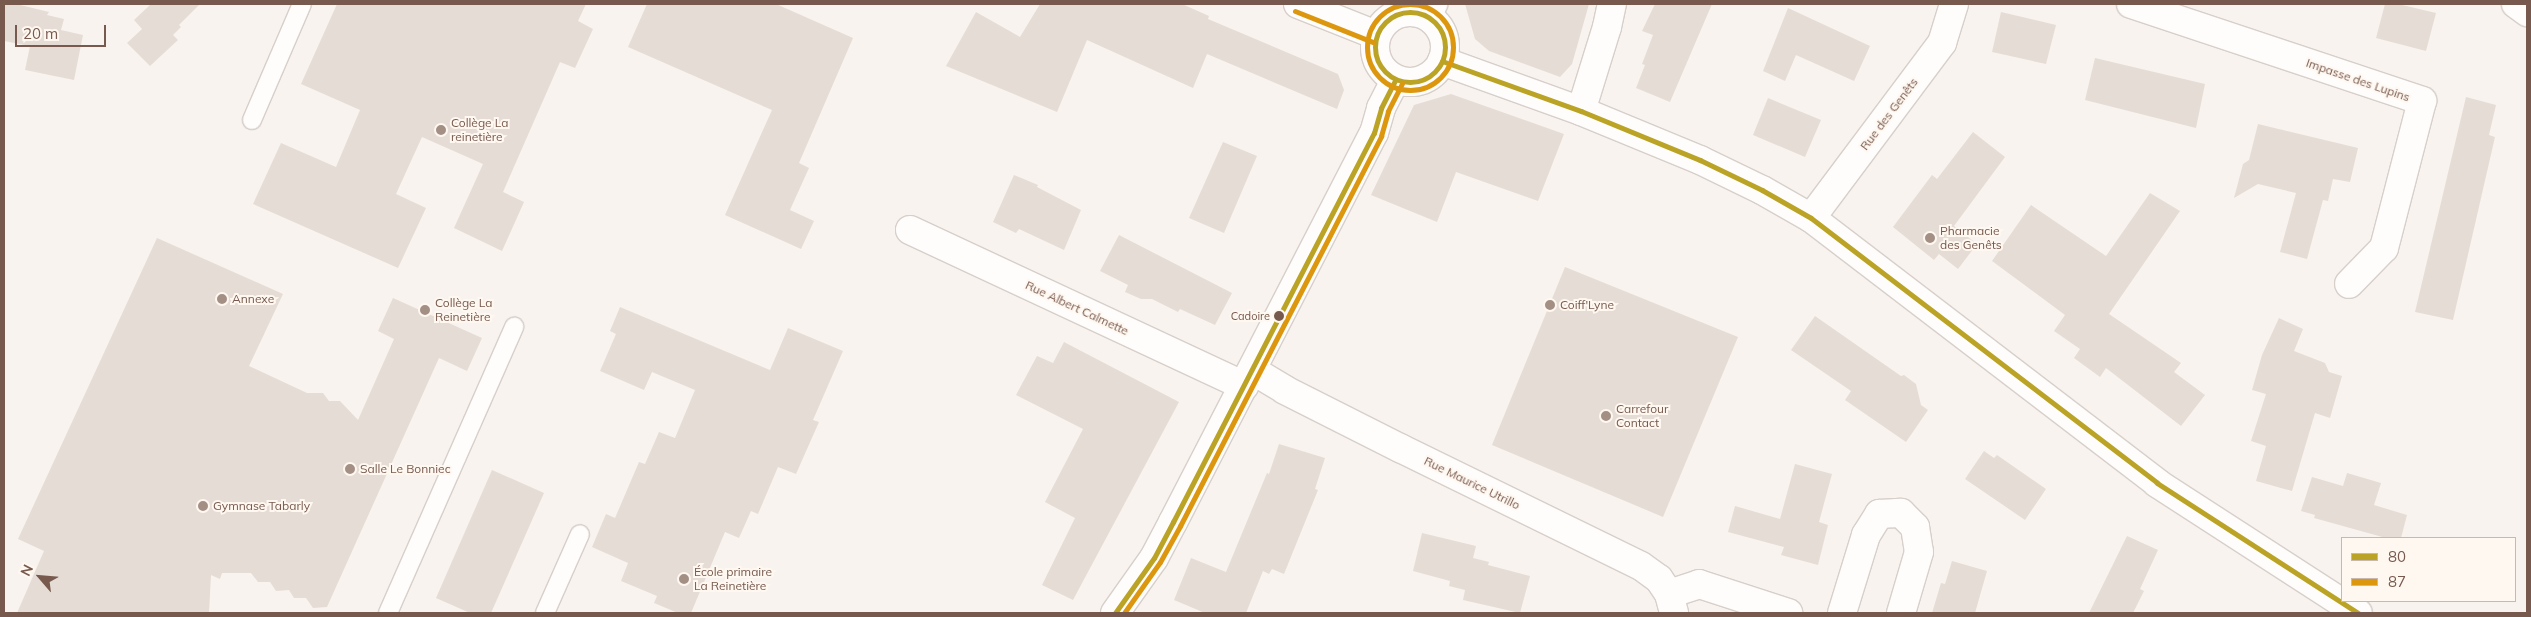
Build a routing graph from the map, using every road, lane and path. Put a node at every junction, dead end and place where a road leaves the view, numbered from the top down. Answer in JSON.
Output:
{"nodes":[{"id":1,"x":302,"y":4,"type":"edge"},
{"id":2,"x":1298,"y":4,"type":"edge"},
{"id":3,"x":1612,"y":4,"type":"edge"},
{"id":4,"x":1954,"y":4,"type":"edge"},
{"id":5,"x":2131,"y":4,"type":"edge"},
{"id":6,"x":2516,"y":4,"type":"edge"},
{"id":7,"x":1430,"y":9,"type":"edge"},
{"id":8,"x":2527,"y":12,"type":"edge"},
{"id":9,"x":1376,"y":35,"type":"junction"},
{"id":10,"x":1442,"y":61,"type":"junction"},
{"id":11,"x":1395,"y":80,"type":"junction"},
{"id":12,"x":1580,"y":111,"type":"junction"},
{"id":13,"x":252,"y":120,"type":"dead end"},
{"id":14,"x":1811,"y":218,"type":"junction"},
{"id":15,"x":910,"y":230,"type":"dead end"},
{"id":16,"x":2349,"y":284,"type":"dead end"},
{"id":17,"x":514,"y":327,"type":"dead end"},
{"id":18,"x":1248,"y":378,"type":"junction"},
{"id":19,"x":580,"y":534,"type":"dead end"},
{"id":20,"x":1671,"y":603,"type":"edge"},
{"id":21,"x":388,"y":613,"type":"edge"},
{"id":22,"x":545,"y":613,"type":"edge"},
{"id":23,"x":1116,"y":613,"type":"edge"},
{"id":24,"x":1788,"y":613,"type":"edge"},
{"id":25,"x":1842,"y":613,"type":"edge"},
{"id":26,"x":1901,"y":613,"type":"edge"},
{"id":27,"x":2358,"y":613,"type":"edge"}],
"edges":[{"from":1,"to":13,"type":"lane"},
{"from":2,"to":9,"type":"street"},
{"from":3,"to":12,"type":"street"},
{"from":4,"to":14,"type":"street","name":"Rue des Genêts"},
{"from":5,"to":16,"type":"street","name":"Impasse des Lupins"},
{"from":6,"to":8,"type":"street"},
{"from":7,"to":9,"type":"street"},
{"from":7,"to":10,"type":"street"},
{"from":9,"to":11,"type":"street"},
{"from":10,"to":11,"type":"street"},
{"from":10,"to":12,"type":"street"},
{"from":11,"to":18,"type":"street"},
{"from":12,"to":14,"type":"street"},
{"from":14,"to":27,"type":"street"},
{"from":15,"to":18,"type":"street","name":"Rue Albert Calmette"},
{"from":17,"to":21,"type":"lane"},
{"from":18,"to":20,"type":"street","name":"Rue Maurice Utrillo"},
{"from":18,"to":23,"type":"street"},
{"from":19,"to":22,"type":"lane"},
{"from":20,"to":24,"type":"street"},
{"from":25,"to":26,"type":"street"}]}
